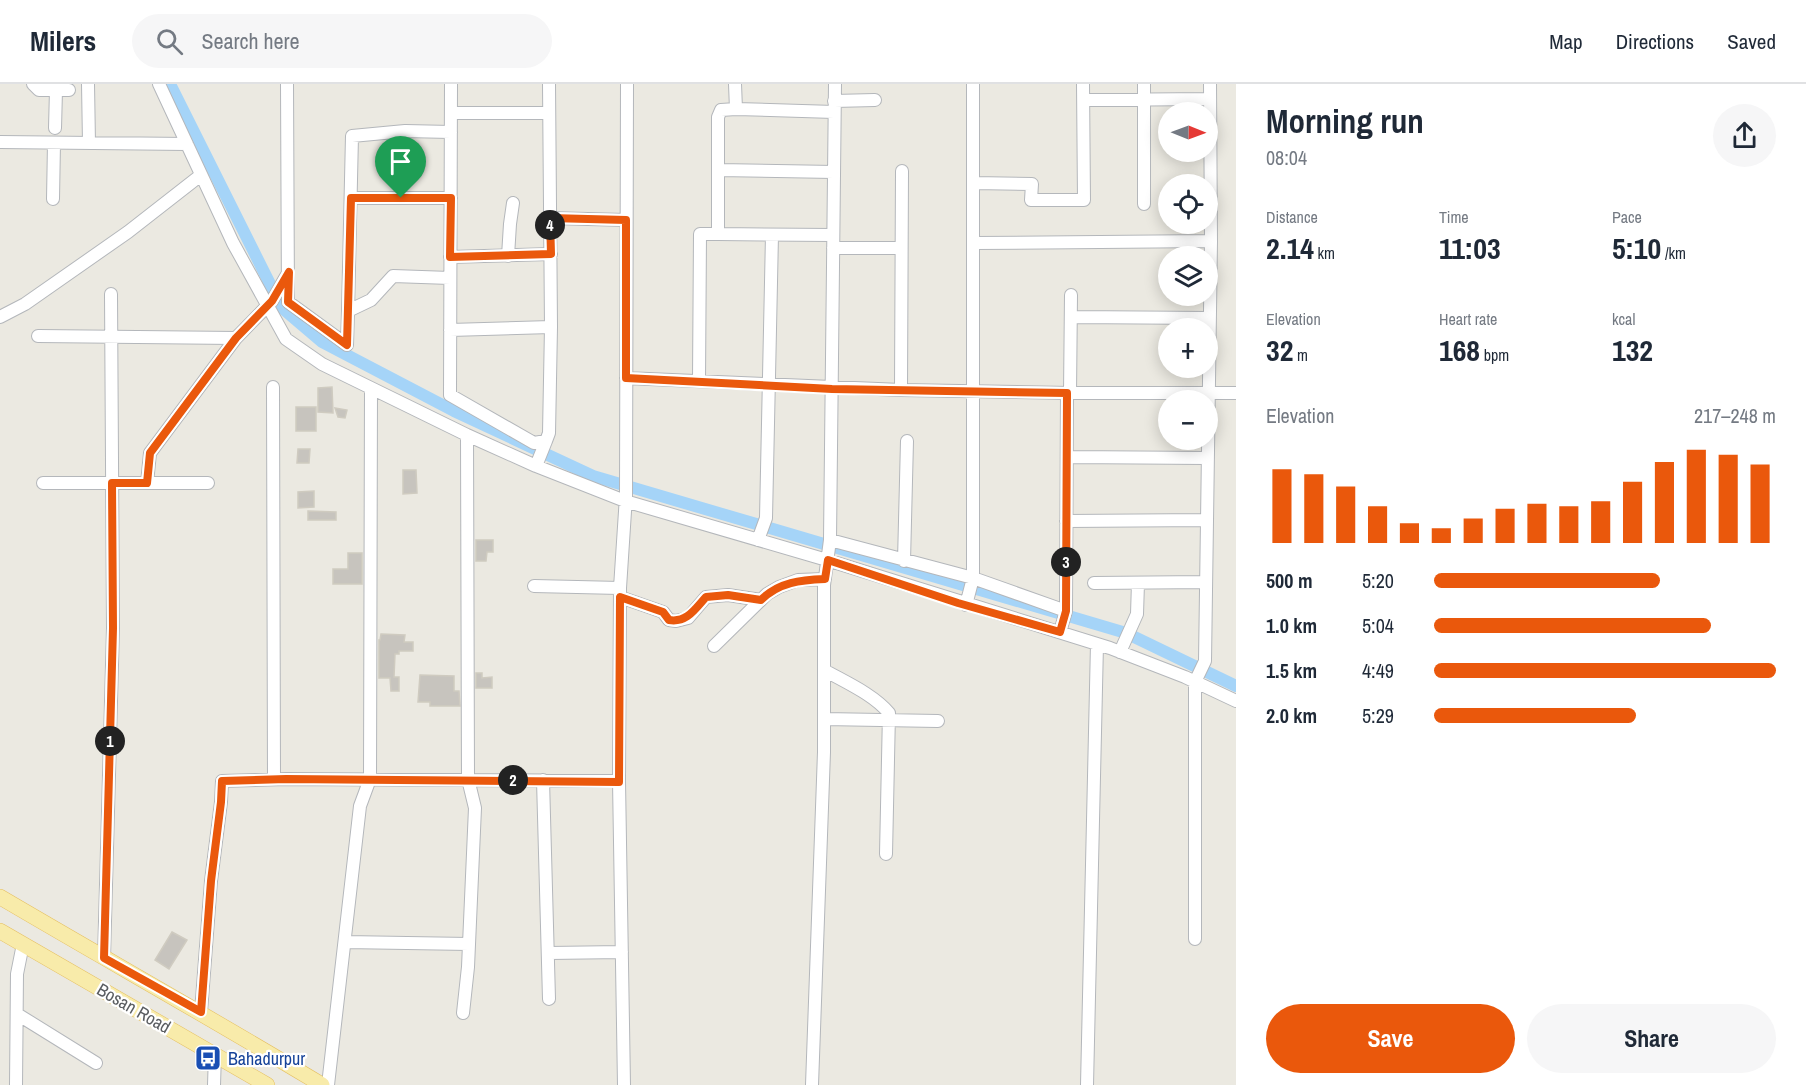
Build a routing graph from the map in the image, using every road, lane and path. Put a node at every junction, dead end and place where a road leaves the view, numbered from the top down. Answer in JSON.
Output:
{"nodes":[{"id":1,"x":33,"y":84,"type":"edge"},
{"id":2,"x":88,"y":84,"type":"edge"},
{"id":3,"x":159,"y":84,"type":"edge"},
{"id":4,"x":287,"y":84,"type":"edge"},
{"id":5,"x":451,"y":84,"type":"edge"},
{"id":6,"x":549,"y":84,"type":"edge"},
{"id":7,"x":627,"y":84,"type":"edge"},
{"id":8,"x":735,"y":84,"type":"edge"},
{"id":9,"x":835,"y":84,"type":"edge"},
{"id":10,"x":974,"y":84,"type":"edge"},
{"id":11,"x":1083,"y":84,"type":"edge"},
{"id":12,"x":1144,"y":84,"type":"edge"},
{"id":13,"x":1210,"y":84,"type":"edge"},
{"id":14,"x":56,"y":90,"type":"junction"},
{"id":15,"x":69,"y":90,"type":"dead end"},
{"id":16,"x":1210,"y":99,"type":"junction"},
{"id":17,"x":875,"y":100,"type":"dead end"},
{"id":18,"x":1084,"y":100,"type":"junction"},
{"id":19,"x":1144,"y":100,"type":"junction"},
{"id":20,"x":834,"y":106,"type":"junction"},
{"id":21,"x":736,"y":109,"type":"junction"},
{"id":22,"x":451,"y":113,"type":"junction"},
{"id":23,"x":548,"y":113,"type":"junction"},
{"id":24,"x":55,"y":128,"type":"dead end"},
{"id":25,"x":451,"y":132,"type":"junction"},
{"id":26,"x":0,"y":142,"type":"edge"},
{"id":27,"x":54,"y":143,"type":"junction"},
{"id":28,"x":89,"y":143,"type":"junction"},
{"id":29,"x":188,"y":144,"type":"junction"},
{"id":30,"x":718,"y":170,"type":"junction"},
{"id":31,"x":902,"y":171,"type":"dead end"},
{"id":32,"x":834,"y":172,"type":"junction"},
{"id":33,"x":201,"y":175,"type":"junction"},
{"id":34,"x":974,"y":183,"type":"junction"},
{"id":35,"x":351,"y":198,"type":"junction"},
{"id":36,"x":451,"y":198,"type":"junction"},
{"id":37,"x":53,"y":199,"type":"dead end"},
{"id":38,"x":513,"y":203,"type":"dead end"},
{"id":39,"x":1144,"y":204,"type":"dead end"},
{"id":40,"x":550,"y":218,"type":"junction"},
{"id":41,"x":626,"y":220,"type":"junction"},
{"id":42,"x":718,"y":234,"type":"junction"},
{"id":43,"x":772,"y":235,"type":"junction"},
{"id":44,"x":833,"y":241,"type":"junction"},
{"id":45,"x":1211,"y":241,"type":"junction"},
{"id":46,"x":974,"y":243,"type":"junction"},
{"id":47,"x":902,"y":248,"type":"junction"},
{"id":48,"x":551,"y":254,"type":"junction"},
{"id":49,"x":508,"y":256,"type":"junction"},
{"id":50,"x":450,"y":257,"type":"junction"},
{"id":51,"x":289,"y":272,"type":"junction"},
{"id":52,"x":450,"y":278,"type":"junction"},
{"id":53,"x":111,"y":294,"type":"dead end"},
{"id":54,"x":1071,"y":295,"type":"dead end"},
{"id":55,"x":272,"y":299,"type":"junction"},
{"id":56,"x":348,"y":311,"type":"junction"},
{"id":57,"x":0,"y":317,"type":"edge"},
{"id":58,"x":1071,"y":317,"type":"junction"},
{"id":59,"x":1210,"y":318,"type":"joint"},
{"id":60,"x":551,"y":327,"type":"junction"},
{"id":61,"x":450,"y":330,"type":"junction"},
{"id":62,"x":38,"y":336,"type":"dead end"},
{"id":63,"x":112,"y":336,"type":"junction"},
{"id":64,"x":236,"y":338,"type":"junction"},
{"id":65,"x":626,"y":378,"type":"junction"},
{"id":66,"x":699,"y":381,"type":"junction"},
{"id":67,"x":769,"y":384,"type":"junction"},
{"id":68,"x":273,"y":387,"type":"dead end"},
{"id":69,"x":370,"y":389,"type":"junction"},
{"id":70,"x":832,"y":389,"type":"junction"},
{"id":71,"x":901,"y":390,"type":"junction"},
{"id":72,"x":974,"y":392,"type":"junction"},
{"id":73,"x":1158,"y":392,"type":"edge"},
{"id":74,"x":1218,"y":392,"type":"edge"},
{"id":75,"x":1069,"y":393,"type":"junction"},
{"id":76,"x":1236,"y":393,"type":"edge"},
{"id":77,"x":467,"y":435,"type":"junction"},
{"id":78,"x":907,"y":441,"type":"dead end"},
{"id":79,"x":1208,"y":450,"type":"edge"},
{"id":80,"x":541,"y":453,"type":"junction"},
{"id":81,"x":1067,"y":457,"type":"junction"},
{"id":82,"x":1208,"y":458,"type":"junction"},
{"id":83,"x":43,"y":483,"type":"dead end"},
{"id":84,"x":112,"y":483,"type":"junction"},
{"id":85,"x":147,"y":483,"type":"junction"},
{"id":86,"x":208,"y":483,"type":"dead end"},
{"id":87,"x":626,"y":498,"type":"junction"},
{"id":88,"x":1207,"y":520,"type":"junction"},
{"id":89,"x":1066,"y":521,"type":"junction"},
{"id":90,"x":762,"y":529,"type":"junction"},
{"id":91,"x":830,"y":540,"type":"junction"},
{"id":92,"x":829,"y":557,"type":"junction"},
{"id":93,"x":904,"y":561,"type":"junction"},
{"id":94,"x":973,"y":578,"type":"junction"},
{"id":95,"x":825,"y":579,"type":"junction"},
{"id":96,"x":1206,"y":582,"type":"junction"},
{"id":97,"x":1094,"y":583,"type":"dead end"},
{"id":98,"x":1138,"y":583,"type":"junction"},
{"id":99,"x":534,"y":586,"type":"dead end"},
{"id":100,"x":620,"y":592,"type":"junction"},
{"id":101,"x":761,"y":600,"type":"junction"},
{"id":102,"x":967,"y":601,"type":"junction"},
{"id":103,"x":1063,"y":622,"type":"junction"},
{"id":104,"x":1097,"y":644,"type":"junction"},
{"id":105,"x":714,"y":646,"type":"dead end"},
{"id":106,"x":1123,"y":646,"type":"junction"},
{"id":107,"x":824,"y":670,"type":"junction"},
{"id":108,"x":1197,"y":677,"type":"junction"},
{"id":109,"x":1236,"y":701,"type":"edge"},
{"id":110,"x":824,"y":718,"type":"junction"},
{"id":111,"x":889,"y":720,"type":"junction"},
{"id":112,"x":938,"y":721,"type":"dead end"},
{"id":113,"x":273,"y":779,"type":"junction"},
{"id":114,"x":370,"y":779,"type":"junction"},
{"id":115,"x":468,"y":779,"type":"junction"},
{"id":116,"x":543,"y":780,"type":"junction"},
{"id":117,"x":619,"y":782,"type":"junction"},
{"id":118,"x":886,"y":854,"type":"dead end"},
{"id":119,"x":0,"y":897,"type":"edge"},
{"id":120,"x":0,"y":931,"type":"edge"},
{"id":121,"x":1195,"y":939,"type":"dead end"},
{"id":122,"x":345,"y":942,"type":"junction"},
{"id":123,"x":22,"y":944,"type":"junction"},
{"id":124,"x":469,"y":944,"type":"junction"},
{"id":125,"x":622,"y":952,"type":"junction"},
{"id":126,"x":549,"y":953,"type":"junction"},
{"id":127,"x":104,"y":958,"type":"junction"},
{"id":128,"x":549,"y":999,"type":"dead end"},
{"id":129,"x":201,"y":1012,"type":"junction"},
{"id":130,"x":463,"y":1013,"type":"dead end"},
{"id":131,"x":17,"y":1014,"type":"junction"},
{"id":132,"x":215,"y":1054,"type":"junction"},
{"id":133,"x":96,"y":1063,"type":"dead end"},
{"id":134,"x":16,"y":1085,"type":"edge"},
{"id":135,"x":214,"y":1085,"type":"edge"},
{"id":136,"x":267,"y":1085,"type":"edge"},
{"id":137,"x":322,"y":1085,"type":"edge"},
{"id":138,"x":328,"y":1085,"type":"edge"},
{"id":139,"x":624,"y":1085,"type":"edge"},
{"id":140,"x":812,"y":1085,"type":"edge"},
{"id":141,"x":1087,"y":1085,"type":"edge"}],
"edges":[{"from":1,"to":14,"type":"street"},
{"from":2,"to":28,"type":"street"},
{"from":3,"to":29,"type":"street"},
{"from":4,"to":51,"type":"street"},
{"from":5,"to":22,"type":"street"},
{"from":6,"to":23,"type":"street"},
{"from":7,"to":41,"type":"street"},
{"from":8,"to":21,"type":"street"},
{"from":9,"to":20,"type":"street"},
{"from":10,"to":34,"type":"street"},
{"from":11,"to":18,"type":"street"},
{"from":12,"to":19,"type":"street"},
{"from":13,"to":16,"type":"street"},
{"from":14,"to":15,"type":"street"},
{"from":14,"to":24,"type":"street"},
{"from":16,"to":19,"type":"street"},
{"from":16,"to":45,"type":"street"},
{"from":17,"to":20,"type":"street"},
{"from":18,"to":19,"type":"street"},
{"from":18,"to":34,"type":"street"},
{"from":19,"to":39,"type":"street"},
{"from":20,"to":21,"type":"street"},
{"from":20,"to":32,"type":"street"},
{"from":21,"to":30,"type":"street"},
{"from":22,"to":23,"type":"street"},
{"from":22,"to":25,"type":"street"},
{"from":23,"to":40,"type":"street"},
{"from":25,"to":35,"type":"street"},
{"from":25,"to":36,"type":"street"},
{"from":26,"to":27,"type":"street"},
{"from":27,"to":28,"type":"street"},
{"from":27,"to":37,"type":"street"},
{"from":28,"to":29,"type":"street"},
{"from":29,"to":33,"type":"street"},
{"from":30,"to":32,"type":"street"},
{"from":30,"to":42,"type":"street"},
{"from":31,"to":47,"type":"street"},
{"from":32,"to":44,"type":"street"},
{"from":33,"to":55,"type":"street"},
{"from":33,"to":57,"type":"street"},
{"from":34,"to":46,"type":"street"},
{"from":35,"to":36,"type":"street"},
{"from":35,"to":56,"type":"street"},
{"from":36,"to":50,"type":"street"},
{"from":38,"to":49,"type":"street"},
{"from":40,"to":41,"type":"street"},
{"from":40,"to":48,"type":"street"},
{"from":41,"to":65,"type":"street"},
{"from":42,"to":43,"type":"street"},
{"from":42,"to":66,"type":"street"},
{"from":43,"to":44,"type":"street"},
{"from":43,"to":67,"type":"street"},
{"from":44,"to":47,"type":"street"},
{"from":44,"to":70,"type":"street"},
{"from":45,"to":46,"type":"street"},
{"from":45,"to":59,"type":"street"},
{"from":46,"to":72,"type":"street"},
{"from":47,"to":71,"type":"street"},
{"from":48,"to":49,"type":"street"},
{"from":48,"to":60,"type":"street"},
{"from":49,"to":50,"type":"street"},
{"from":50,"to":52,"type":"street"},
{"from":51,"to":55,"type":"street"},
{"from":51,"to":56,"type":"street"},
{"from":52,"to":56,"type":"street"},
{"from":52,"to":61,"type":"street"},
{"from":53,"to":63,"type":"street"},
{"from":54,"to":58,"type":"street"},
{"from":55,"to":64,"type":"street"},
{"from":55,"to":69,"type":"street"},
{"from":58,"to":59,"type":"street"},
{"from":58,"to":75,"type":"street"},
{"from":60,"to":61,"type":"street"},
{"from":60,"to":80,"type":"street"},
{"from":61,"to":80,"type":"street"},
{"from":62,"to":63,"type":"street"},
{"from":63,"to":64,"type":"street"},
{"from":63,"to":84,"type":"street"},
{"from":64,"to":85,"type":"street"},
{"from":65,"to":66,"type":"street"},
{"from":65,"to":87,"type":"street"},
{"from":66,"to":67,"type":"street"},
{"from":67,"to":70,"type":"street"},
{"from":67,"to":90,"type":"street"},
{"from":68,"to":113,"type":"street"},
{"from":69,"to":77,"type":"street"},
{"from":69,"to":114,"type":"street"},
{"from":70,"to":71,"type":"street"},
{"from":70,"to":91,"type":"street"},
{"from":71,"to":72,"type":"street"},
{"from":72,"to":75,"type":"street"},
{"from":72,"to":94,"type":"street"},
{"from":73,"to":75,"type":"street"},
{"from":74,"to":76,"type":"street"},
{"from":75,"to":81,"type":"street"},
{"from":77,"to":80,"type":"street"},
{"from":77,"to":115,"type":"street"},
{"from":78,"to":93,"type":"street"},
{"from":79,"to":82,"type":"street"},
{"from":80,"to":87,"type":"street"},
{"from":81,"to":82,"type":"street"},
{"from":81,"to":89,"type":"street"},
{"from":82,"to":88,"type":"street"},
{"from":83,"to":84,"type":"street"},
{"from":84,"to":85,"type":"street"},
{"from":84,"to":127,"type":"street"},
{"from":85,"to":86,"type":"street"},
{"from":87,"to":90,"type":"street"},
{"from":87,"to":100,"type":"street"},
{"from":88,"to":89,"type":"street"},
{"from":88,"to":96,"type":"street"},
{"from":89,"to":103,"type":"street"},
{"from":90,"to":92,"type":"street"},
{"from":91,"to":92,"type":"street"},
{"from":91,"to":93,"type":"street"},
{"from":92,"to":95,"type":"street"},
{"from":92,"to":102,"type":"street"},
{"from":93,"to":94,"type":"street"},
{"from":94,"to":102,"type":"street"},
{"from":94,"to":103,"type":"street"},
{"from":95,"to":101,"type":"street"},
{"from":95,"to":107,"type":"street"},
{"from":96,"to":98,"type":"street"},
{"from":96,"to":108,"type":"street"},
{"from":97,"to":98,"type":"street"},
{"from":98,"to":106,"type":"street"},
{"from":99,"to":100,"type":"street"},
{"from":100,"to":101,"type":"street"},
{"from":100,"to":117,"type":"street"},
{"from":101,"to":105,"type":"street"},
{"from":102,"to":103,"type":"street"},
{"from":103,"to":104,"type":"street"},
{"from":104,"to":106,"type":"street"},
{"from":104,"to":141,"type":"street"},
{"from":106,"to":108,"type":"street"},
{"from":107,"to":110,"type":"street"},
{"from":107,"to":111,"type":"street"},
{"from":108,"to":109,"type":"street"},
{"from":108,"to":121,"type":"street"},
{"from":110,"to":111,"type":"street"},
{"from":110,"to":140,"type":"street"},
{"from":111,"to":112,"type":"street"},
{"from":111,"to":118,"type":"street"},
{"from":113,"to":114,"type":"street"},
{"from":113,"to":129,"type":"street"},
{"from":114,"to":115,"type":"street"},
{"from":114,"to":122,"type":"street"},
{"from":115,"to":116,"type":"street"},
{"from":115,"to":124,"type":"street"},
{"from":116,"to":117,"type":"street"},
{"from":116,"to":126,"type":"street"},
{"from":117,"to":125,"type":"street"},
{"from":119,"to":127,"type":"main road","name":"Bosan Road"},
{"from":120,"to":123,"type":"main road","name":"Bosan Road"},
{"from":122,"to":124,"type":"street"},
{"from":122,"to":138,"type":"street"},
{"from":123,"to":131,"type":"street"},
{"from":123,"to":132,"type":"main road","name":"Bosan Road"},
{"from":124,"to":130,"type":"street"},
{"from":125,"to":126,"type":"street"},
{"from":125,"to":139,"type":"street"},
{"from":126,"to":128,"type":"street"},
{"from":127,"to":129,"type":"main road","name":"Bosan Road"},
{"from":129,"to":137,"type":"main road","name":"Bosan Road"},
{"from":131,"to":133,"type":"street"},
{"from":131,"to":134,"type":"street"},
{"from":132,"to":135,"type":"street"},
{"from":132,"to":136,"type":"main road","name":"Bosan Road"}]}
